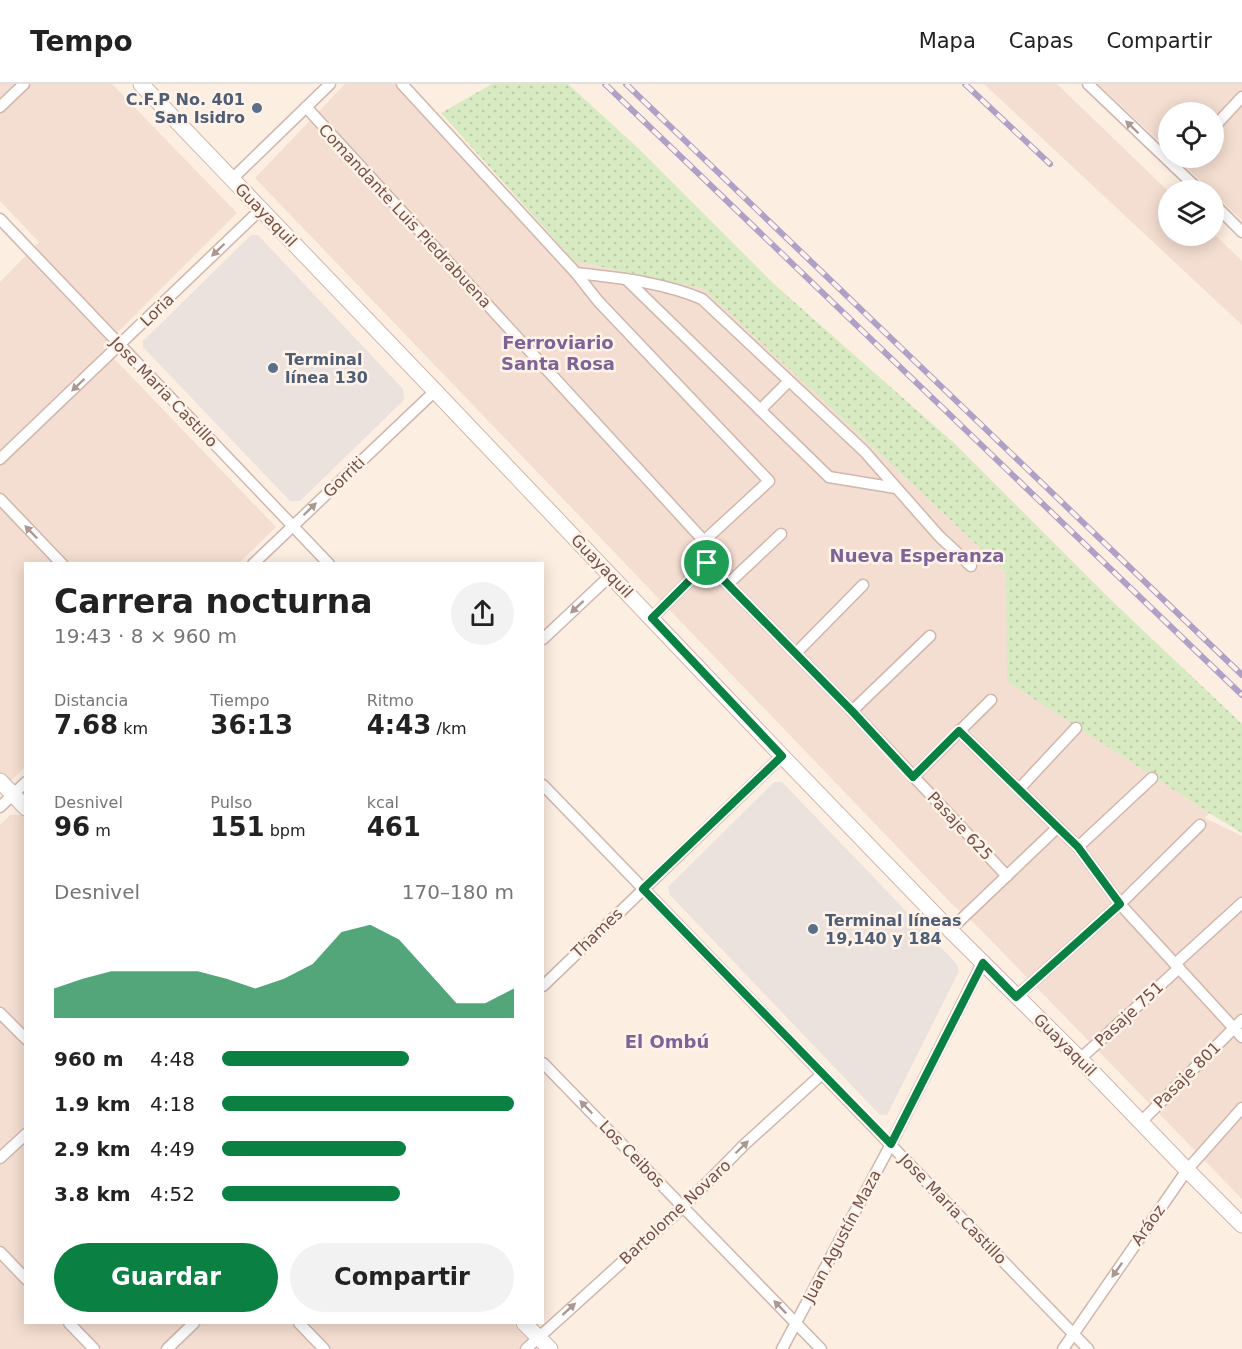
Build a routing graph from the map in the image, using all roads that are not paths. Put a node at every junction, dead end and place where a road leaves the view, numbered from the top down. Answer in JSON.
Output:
{"nodes":[{"id":1,"x":24,"y":84,"type":"edge"},
{"id":2,"x":141,"y":84,"type":"edge"},
{"id":3,"x":330,"y":84,"type":"edge"},
{"id":4,"x":402,"y":84,"type":"edge"},
{"id":5,"x":1088,"y":84,"type":"edge"},
{"id":6,"x":1242,"y":98,"type":"edge"},
{"id":7,"x":0,"y":107,"type":"edge"},
{"id":8,"x":306,"y":107,"type":"junction"},
{"id":9,"x":1224,"y":117,"type":"edge"},
{"id":10,"x":1158,"y":151,"type":"edge"},
{"id":11,"x":1176,"y":168,"type":"edge"},
{"id":12,"x":232,"y":180,"type":"junction"},
{"id":13,"x":1189,"y":180,"type":"edge"},
{"id":14,"x":260,"y":210,"type":"junction"},
{"id":15,"x":1224,"y":214,"type":"edge"},
{"id":16,"x":0,"y":219,"type":"edge"},
{"id":17,"x":1242,"y":232,"type":"edge"},
{"id":18,"x":576,"y":273,"type":"junction"},
{"id":19,"x":626,"y":279,"type":"junction"},
{"id":20,"x":120,"y":345,"type":"junction"},
{"id":21,"x":789,"y":381,"type":"junction"},
{"id":22,"x":435,"y":391,"type":"junction"},
{"id":23,"x":760,"y":410,"type":"junction"},
{"id":24,"x":0,"y":459,"type":"edge"},
{"id":25,"x":896,"y":488,"type":"junction"},
{"id":26,"x":0,"y":499,"type":"edge"},
{"id":27,"x":292,"y":526,"type":"junction"},
{"id":28,"x":781,"y":534,"type":"dead end"},
{"id":29,"x":704,"y":542,"type":"junction"},
{"id":30,"x":60,"y":562,"type":"edge"},
{"id":31,"x":255,"y":562,"type":"edge"},
{"id":32,"x":327,"y":562,"type":"edge"},
{"id":33,"x":707,"y":563,"type":"junction"},
{"id":34,"x":971,"y":566,"type":"dead end"},
{"id":35,"x":610,"y":575,"type":"junction"},
{"id":36,"x":729,"y":583,"type":"junction"},
{"id":37,"x":863,"y":585,"type":"dead end"},
{"id":38,"x":652,"y":618,"type":"junction"},
{"id":39,"x":930,"y":636,"type":"dead end"},
{"id":40,"x":544,"y":638,"type":"edge"},
{"id":41,"x":796,"y":653,"type":"junction"},
{"id":42,"x":991,"y":700,"type":"dead end"},
{"id":43,"x":852,"y":711,"type":"junction"},
{"id":44,"x":1076,"y":728,"type":"dead end"},
{"id":45,"x":959,"y":731,"type":"junction"},
{"id":46,"x":782,"y":756,"type":"junction"},
{"id":47,"x":913,"y":777,"type":"junction"},
{"id":48,"x":1152,"y":778,"type":"dead end"},
{"id":49,"x":0,"y":781,"type":"edge"},
{"id":50,"x":24,"y":784,"type":"edge"},
{"id":51,"x":544,"y":786,"type":"edge"},
{"id":52,"x":1019,"y":789,"type":"junction"},
{"id":53,"x":13,"y":795,"type":"junction"},
{"id":54,"x":24,"y":806,"type":"edge"},
{"id":55,"x":0,"y":807,"type":"edge"},
{"id":56,"x":1200,"y":825,"type":"dead end"},
{"id":57,"x":1058,"y":827,"type":"junction"},
{"id":58,"x":1078,"y":847,"type":"junction"},
{"id":59,"x":1006,"y":876,"type":"junction"},
{"id":60,"x":643,"y":889,"type":"junction"},
{"id":61,"x":1242,"y":903,"type":"edge"},
{"id":62,"x":1120,"y":904,"type":"junction"},
{"id":63,"x":950,"y":930,"type":"junction"},
{"id":64,"x":983,"y":963,"type":"junction"},
{"id":65,"x":1177,"y":966,"type":"junction"},
{"id":66,"x":544,"y":985,"type":"edge"},
{"id":67,"x":1016,"y":997,"type":"junction"},
{"id":68,"x":0,"y":1013,"type":"edge"},
{"id":69,"x":1238,"y":1024,"type":"edge"},
{"id":70,"x":24,"y":1037,"type":"edge"},
{"id":71,"x":1242,"y":1037,"type":"edge"},
{"id":72,"x":1080,"y":1059,"type":"junction"},
{"id":73,"x":544,"y":1064,"type":"edge"},
{"id":74,"x":822,"y":1074,"type":"junction"},
{"id":75,"x":1242,"y":1108,"type":"edge"},
{"id":76,"x":1141,"y":1122,"type":"junction"},
{"id":77,"x":24,"y":1136,"type":"edge"},
{"id":78,"x":891,"y":1144,"type":"junction"},
{"id":79,"x":0,"y":1158,"type":"edge"},
{"id":80,"x":1186,"y":1170,"type":"junction"},
{"id":81,"x":683,"y":1207,"type":"junction"},
{"id":82,"x":1242,"y":1225,"type":"edge"},
{"id":83,"x":0,"y":1252,"type":"edge"},
{"id":84,"x":24,"y":1276,"type":"edge"},
{"id":85,"x":795,"y":1323,"type":"junction"},
{"id":86,"x":70,"y":1324,"type":"edge"},
{"id":87,"x":193,"y":1324,"type":"edge"},
{"id":88,"x":300,"y":1324,"type":"edge"},
{"id":89,"x":525,"y":1324,"type":"edge"},
{"id":90,"x":1073,"y":1334,"type":"junction"},
{"id":91,"x":538,"y":1337,"type":"junction"},
{"id":92,"x":94,"y":1349,"type":"edge"},
{"id":93,"x":167,"y":1349,"type":"edge"},
{"id":94,"x":324,"y":1349,"type":"edge"},
{"id":95,"x":526,"y":1349,"type":"edge"},
{"id":96,"x":549,"y":1349,"type":"edge"},
{"id":97,"x":782,"y":1349,"type":"edge"},
{"id":98,"x":821,"y":1349,"type":"edge"},
{"id":99,"x":1063,"y":1349,"type":"edge"},
{"id":100,"x":1088,"y":1349,"type":"edge"}],
"edges":[{"from":1,"to":7,"type":"street"},
{"from":2,"to":12,"type":"street","name":"Guayaquil"},
{"from":3,"to":8,"type":"street"},
{"from":4,"to":18,"type":"street"},
{"from":10,"to":5,"type":"street","one_way":true},
{"from":6,"to":9,"type":"street"},
{"from":8,"to":12,"type":"street"},
{"from":8,"to":29,"type":"street","name":"Comandante Luis Piedrabuena"},
{"from":11,"to":13,"type":"street"},
{"from":12,"to":14,"type":"street","name":"Guayaquil"},
{"from":14,"to":20,"type":"street","name":"Loria","one_way":true},
{"from":14,"to":22,"type":"street","name":"Guayaquil"},
{"from":15,"to":17,"type":"street"},
{"from":16,"to":20,"type":"street","name":"Jose Maria Castillo"},
{"from":18,"to":19,"type":"street"},
{"from":18,"to":29,"type":"street"},
{"from":19,"to":21,"type":"street"},
{"from":19,"to":23,"type":"street"},
{"from":20,"to":24,"type":"street","name":"Loria","one_way":true},
{"from":20,"to":27,"type":"street","name":"Jose Maria Castillo"},
{"from":21,"to":23,"type":"street"},
{"from":21,"to":25,"type":"street"},
{"from":27,"to":22,"type":"street","name":"Gorriti","one_way":true},
{"from":22,"to":35,"type":"street","name":"Guayaquil"},
{"from":23,"to":25,"type":"street"},
{"from":25,"to":34,"type":"street"},
{"from":30,"to":26,"type":"street","one_way":true},
{"from":27,"to":31,"type":"street","name":"Gorriti"},
{"from":27,"to":32,"type":"street","name":"Jose Maria Castillo"},
{"from":28,"to":36,"type":"street"},
{"from":29,"to":33,"type":"street"},
{"from":33,"to":36,"type":"street"},
{"from":33,"to":38,"type":"street"},
{"from":35,"to":38,"type":"street","name":"Guayaquil"},
{"from":35,"to":40,"type":"street","one_way":true},
{"from":36,"to":41,"type":"street"},
{"from":37,"to":41,"type":"street"},
{"from":38,"to":46,"type":"street","name":"Guayaquil"},
{"from":39,"to":43,"type":"street"},
{"from":41,"to":43,"type":"street"},
{"from":42,"to":45,"type":"street"},
{"from":43,"to":47,"type":"street"},
{"from":44,"to":52,"type":"street"},
{"from":45,"to":47,"type":"street"},
{"from":45,"to":52,"type":"street"},
{"from":46,"to":60,"type":"street","name":"Thames"},
{"from":46,"to":63,"type":"street","name":"Guayaquil"},
{"from":47,"to":59,"type":"street","name":"Pasaje 625"},
{"from":48,"to":58,"type":"street"},
{"from":49,"to":53,"type":"street"},
{"from":50,"to":53,"type":"street"},
{"from":51,"to":60,"type":"street","name":"Jose Maria Castillo"},
{"from":52,"to":57,"type":"street"},
{"from":53,"to":54,"type":"street"},
{"from":53,"to":55,"type":"street"},
{"from":56,"to":62,"type":"street"},
{"from":57,"to":58,"type":"street"},
{"from":57,"to":59,"type":"street"},
{"from":58,"to":62,"type":"street"},
{"from":59,"to":63,"type":"street"},
{"from":60,"to":66,"type":"street","name":"Thames"},
{"from":60,"to":74,"type":"street","name":"Jose Maria Castillo"},
{"from":61,"to":65,"type":"street","name":"Pasaje 751"},
{"from":62,"to":65,"type":"street"},
{"from":62,"to":67,"type":"street"},
{"from":63,"to":64,"type":"street","name":"Guayaquil"},
{"from":64,"to":67,"type":"street","name":"Guayaquil"},
{"from":64,"to":78,"type":"street","name":"Juan Agustín Maza"},
{"from":65,"to":69,"type":"street"},
{"from":65,"to":72,"type":"street","name":"Pasaje 751"},
{"from":67,"to":72,"type":"street","name":"Guayaquil"},
{"from":68,"to":70,"type":"street"},
{"from":69,"to":71,"type":"street"},
{"from":69,"to":76,"type":"street","name":"Pasaje 801"},
{"from":72,"to":76,"type":"street","name":"Guayaquil"},
{"from":81,"to":73,"type":"street","name":"Los Ceibos","one_way":true},
{"from":74,"to":78,"type":"street","name":"Jose Maria Castillo"},
{"from":81,"to":74,"type":"street","name":"Bartolome Novaro","one_way":true},
{"from":75,"to":80,"type":"street","name":"Aráoz"},
{"from":76,"to":80,"type":"street","name":"Guayaquil"},
{"from":77,"to":79,"type":"street"},
{"from":78,"to":85,"type":"street","name":"Juan Agustín Maza"},
{"from":78,"to":90,"type":"street","name":"Jose Maria Castillo"},
{"from":80,"to":82,"type":"street","name":"Guayaquil"},
{"from":80,"to":90,"type":"street","name":"Aráoz","one_way":true},
{"from":85,"to":81,"type":"street","name":"Los Ceibos","one_way":true},
{"from":91,"to":81,"type":"street","name":"Bartolome Novaro","one_way":true},
{"from":83,"to":84,"type":"street"},
{"from":85,"to":97,"type":"street","name":"Juan Agustín Maza"},
{"from":85,"to":98,"type":"street","name":"Los Ceibos"},
{"from":86,"to":92,"type":"street"},
{"from":87,"to":93,"type":"street"},
{"from":88,"to":94,"type":"street"},
{"from":89,"to":91,"type":"street"},
{"from":90,"to":99,"type":"street","name":"Aráoz"},
{"from":90,"to":100,"type":"street","name":"Jose Maria Castillo"},
{"from":91,"to":95,"type":"street","name":"Bartolome Novaro"},
{"from":91,"to":96,"type":"street"}]}
